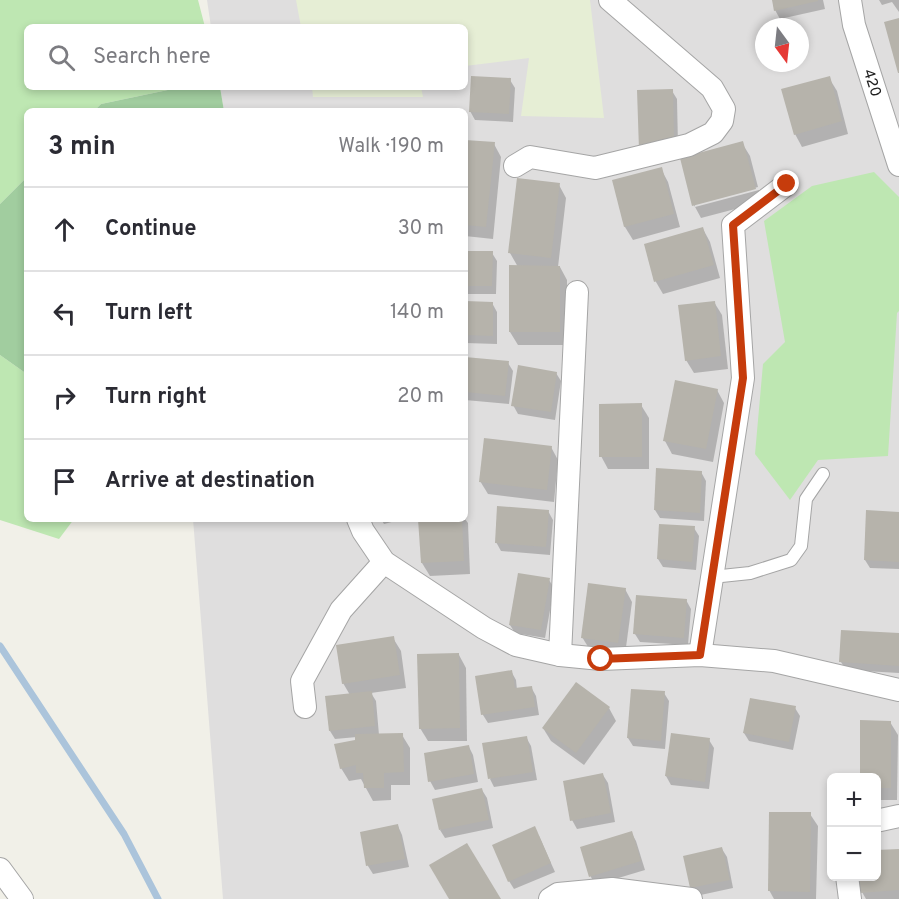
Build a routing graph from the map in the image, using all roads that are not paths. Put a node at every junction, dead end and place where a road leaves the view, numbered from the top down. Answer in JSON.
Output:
{"nodes":[{"id":1,"x":610,"y":0,"type":"edge"},
{"id":2,"x":850,"y":0,"type":"edge"},
{"id":3,"x":899,"y":165,"type":"edge"},
{"id":4,"x":514,"y":166,"type":"dead end"},
{"id":5,"x":787,"y":184,"type":"dead end"},
{"id":6,"x":576,"y":292,"type":"dead end"},
{"id":7,"x":823,"y":474,"type":"dead end"},
{"id":8,"x":359,"y":522,"type":"edge"},
{"id":9,"x":384,"y":562,"type":"junction"},
{"id":10,"x":712,"y":577,"type":"junction"},
{"id":11,"x":560,"y":655,"type":"junction"},
{"id":12,"x":700,"y":655,"type":"junction"},
{"id":13,"x":899,"y":690,"type":"edge"},
{"id":14,"x":305,"y":707,"type":"dead end"},
{"id":15,"x":899,"y":816,"type":"edge"},
{"id":16,"x":881,"y":820,"type":"edge"},
{"id":17,"x":0,"y":869,"type":"edge"},
{"id":18,"x":848,"y":881,"type":"edge"},
{"id":19,"x":22,"y":899,"type":"edge"},
{"id":20,"x":550,"y":899,"type":"edge"},
{"id":21,"x":691,"y":899,"type":"edge"},
{"id":22,"x":850,"y":899,"type":"edge"}],
"edges":[{"from":1,"to":4,"type":"street"},
{"from":2,"to":3,"type":"street","name":"420"},
{"from":5,"to":10,"type":"street"},
{"from":6,"to":11,"type":"street"},
{"from":7,"to":10,"type":"lane"},
{"from":8,"to":9,"type":"street"},
{"from":9,"to":11,"type":"street"},
{"from":9,"to":14,"type":"street"},
{"from":10,"to":12,"type":"street"},
{"from":11,"to":12,"type":"street"},
{"from":12,"to":13,"type":"street"},
{"from":15,"to":16,"type":"street"},
{"from":17,"to":19,"type":"street"},
{"from":18,"to":22,"type":"street"},
{"from":20,"to":21,"type":"street"}]}
